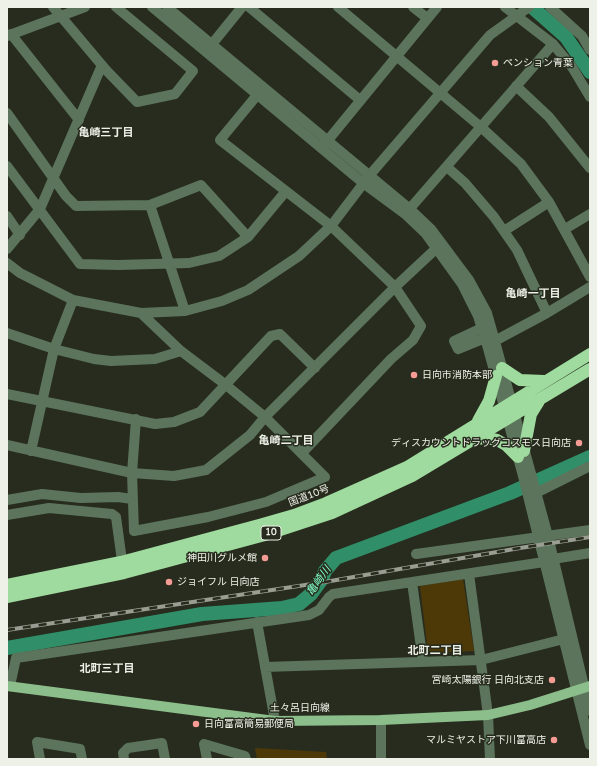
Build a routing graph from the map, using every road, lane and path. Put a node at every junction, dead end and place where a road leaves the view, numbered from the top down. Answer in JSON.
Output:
{"nodes":[{"id":1,"x":53,"y":7,"type":"edge"},
{"id":2,"x":85,"y":7,"type":"edge"},
{"id":3,"x":116,"y":7,"type":"edge"},
{"id":4,"x":152,"y":7,"type":"edge"},
{"id":5,"x":167,"y":7,"type":"edge"},
{"id":6,"x":242,"y":7,"type":"edge"},
{"id":7,"x":250,"y":7,"type":"edge"},
{"id":8,"x":338,"y":7,"type":"edge"},
{"id":9,"x":413,"y":7,"type":"edge"},
{"id":10,"x":436,"y":7,"type":"edge"},
{"id":11,"x":505,"y":7,"type":"edge"},
{"id":12,"x":529,"y":7,"type":"edge"},
{"id":13,"x":550,"y":7,"type":"edge"},
{"id":14,"x":62,"y":16,"type":"junction"},
{"id":15,"x":516,"y":16,"type":"junction"},
{"id":16,"x":427,"y":18,"type":"junction"},
{"id":17,"x":9,"y":35,"type":"edge"},
{"id":18,"x":554,"y":44,"type":"junction"},
{"id":19,"x":209,"y":48,"type":"junction"},
{"id":20,"x":590,"y":50,"type":"edge"},
{"id":21,"x":396,"y":56,"type":"junction"},
{"id":22,"x":102,"y":65,"type":"junction"},
{"id":23,"x":516,"y":86,"type":"junction"},
{"id":24,"x":439,"y":92,"type":"junction"},
{"id":25,"x":258,"y":94,"type":"junction"},
{"id":26,"x":590,"y":97,"type":"edge"},
{"id":27,"x":360,"y":100,"type":"junction"},
{"id":28,"x":7,"y":113,"type":"edge"},
{"id":29,"x":78,"y":120,"type":"junction"},
{"id":30,"x":482,"y":128,"type":"junction"},
{"id":31,"x":324,"y":144,"type":"junction"},
{"id":32,"x":7,"y":166,"type":"edge"},
{"id":33,"x":447,"y":167,"type":"junction"},
{"id":34,"x":590,"y":168,"type":"edge"},
{"id":35,"x":54,"y":177,"type":"junction"},
{"id":36,"x":366,"y":180,"type":"junction"},
{"id":37,"x":286,"y":191,"type":"junction"},
{"id":38,"x":549,"y":202,"type":"junction"},
{"id":39,"x":150,"y":205,"type":"junction"},
{"id":40,"x":40,"y":209,"type":"junction"},
{"id":41,"x":408,"y":211,"type":"junction"},
{"id":42,"x":590,"y":214,"type":"edge"},
{"id":43,"x":7,"y":216,"type":"edge"},
{"id":44,"x":331,"y":226,"type":"junction"},
{"id":45,"x":565,"y":230,"type":"junction"},
{"id":46,"x":504,"y":231,"type":"junction"},
{"id":47,"x":20,"y":234,"type":"junction"},
{"id":48,"x":248,"y":237,"type":"junction"},
{"id":49,"x":439,"y":245,"type":"junction"},
{"id":50,"x":7,"y":249,"type":"edge"},
{"id":51,"x":7,"y":263,"type":"edge"},
{"id":52,"x":168,"y":264,"type":"junction"},
{"id":53,"x":590,"y":277,"type":"edge"},
{"id":54,"x":395,"y":287,"type":"junction"},
{"id":55,"x":590,"y":287,"type":"edge"},
{"id":56,"x":73,"y":300,"type":"junction"},
{"id":57,"x":185,"y":311,"type":"junction"},
{"id":58,"x":141,"y":313,"type":"junction"},
{"id":59,"x":547,"y":313,"type":"junction"},
{"id":60,"x":7,"y":332,"type":"edge"},
{"id":61,"x":489,"y":335,"type":"junction"},
{"id":62,"x":54,"y":349,"type":"junction"},
{"id":63,"x":181,"y":351,"type":"junction"},
{"id":64,"x":590,"y":354,"type":"edge"},
{"id":65,"x":315,"y":368,"type":"junction"},
{"id":66,"x":590,"y":369,"type":"edge"},
{"id":67,"x":499,"y":372,"type":"junction"},
{"id":68,"x":546,"y":381,"type":"junction"},
{"id":69,"x":226,"y":385,"type":"junction"},
{"id":70,"x":7,"y":394,"type":"edge"},
{"id":71,"x":539,"y":400,"type":"junction"},
{"id":72,"x":42,"y":401,"type":"junction"},
{"id":73,"x":508,"y":404,"type":"junction"},
{"id":74,"x":265,"y":417,"type":"junction"},
{"id":75,"x":511,"y":417,"type":"junction"},
{"id":76,"x":136,"y":419,"type":"junction"},
{"id":77,"x":476,"y":424,"type":"junction"},
{"id":78,"x":474,"y":439,"type":"junction"},
{"id":79,"x":7,"y":445,"type":"edge"},
{"id":80,"x":31,"y":451,"type":"junction"},
{"id":81,"x":302,"y":453,"type":"junction"},
{"id":82,"x":521,"y":454,"type":"junction"},
{"id":83,"x":590,"y":466,"type":"edge"},
{"id":84,"x":132,"y":473,"type":"junction"},
{"id":85,"x":532,"y":494,"type":"junction"},
{"id":86,"x":132,"y":499,"type":"junction"},
{"id":87,"x":7,"y":500,"type":"edge"},
{"id":88,"x":7,"y":515,"type":"edge"},
{"id":89,"x":590,"y":530,"type":"edge"},
{"id":90,"x":543,"y":537,"type":"junction"},
{"id":91,"x":416,"y":554,"type":"dead end"},
{"id":92,"x":590,"y":554,"type":"edge"},
{"id":93,"x":549,"y":560,"type":"junction"},
{"id":94,"x":123,"y":567,"type":"junction"},
{"id":95,"x":469,"y":574,"type":"junction"},
{"id":96,"x":412,"y":582,"type":"junction"},
{"id":97,"x":7,"y":585,"type":"edge"},
{"id":98,"x":7,"y":597,"type":"edge"},
{"id":99,"x":257,"y":622,"type":"junction"},
{"id":100,"x":568,"y":638,"type":"junction"},
{"id":101,"x":481,"y":660,"type":"junction"},
{"id":102,"x":423,"y":662,"type":"junction"},
{"id":103,"x":265,"y":667,"type":"junction"},
{"id":104,"x":9,"y":686,"type":"edge"},
{"id":105,"x":583,"y":688,"type":"edge"},
{"id":106,"x":590,"y":710,"type":"edge"},
{"id":107,"x":488,"y":715,"type":"junction"},
{"id":108,"x":381,"y":720,"type":"junction"},
{"id":109,"x":275,"y":722,"type":"junction"},
{"id":110,"x":589,"y":741,"type":"edge"},
{"id":111,"x":40,"y":759,"type":"edge"},
{"id":112,"x":82,"y":759,"type":"edge"},
{"id":113,"x":124,"y":759,"type":"edge"},
{"id":114,"x":165,"y":759,"type":"edge"},
{"id":115,"x":207,"y":759,"type":"edge"},
{"id":116,"x":246,"y":759,"type":"edge"},
{"id":117,"x":381,"y":759,"type":"edge"},
{"id":118,"x":490,"y":759,"type":"edge"}],
"edges":[{"from":1,"to":14,"type":"street"},
{"from":2,"to":14,"type":"street"},
{"from":3,"to":22,"type":"street"},
{"from":4,"to":19,"type":"street"},
{"from":5,"to":19,"type":"street"},
{"from":6,"to":19,"type":"street"},
{"from":7,"to":27,"type":"street"},
{"from":8,"to":21,"type":"street"},
{"from":9,"to":16,"type":"street"},
{"from":10,"to":16,"type":"street"},
{"from":11,"to":15,"type":"street"},
{"from":12,"to":15,"type":"street"},
{"from":13,"to":20,"type":"street"},
{"from":14,"to":17,"type":"street"},
{"from":14,"to":22,"type":"street"},
{"from":15,"to":18,"type":"street"},
{"from":15,"to":24,"type":"street"},
{"from":16,"to":21,"type":"street"},
{"from":17,"to":29,"type":"street"},
{"from":18,"to":23,"type":"street"},
{"from":18,"to":26,"type":"street"},
{"from":19,"to":25,"type":"street"},
{"from":19,"to":31,"type":"street"},
{"from":21,"to":24,"type":"street"},
{"from":21,"to":27,"type":"street"},
{"from":22,"to":29,"type":"street"},
{"from":23,"to":30,"type":"street"},
{"from":23,"to":34,"type":"street"},
{"from":24,"to":30,"type":"street"},
{"from":24,"to":36,"type":"street"},
{"from":25,"to":31,"type":"street"},
{"from":25,"to":37,"type":"street"},
{"from":27,"to":31,"type":"street"},
{"from":28,"to":35,"type":"street"},
{"from":29,"to":35,"type":"street"},
{"from":30,"to":33,"type":"street"},
{"from":30,"to":38,"type":"street"},
{"from":31,"to":36,"type":"street"},
{"from":32,"to":40,"type":"street"},
{"from":33,"to":41,"type":"street"},
{"from":33,"to":46,"type":"street"},
{"from":35,"to":39,"type":"street"},
{"from":35,"to":40,"type":"street"},
{"from":36,"to":41,"type":"street"},
{"from":36,"to":44,"type":"street"},
{"from":37,"to":44,"type":"street"},
{"from":37,"to":48,"type":"street"},
{"from":38,"to":45,"type":"street"},
{"from":38,"to":46,"type":"street"},
{"from":39,"to":48,"type":"street"},
{"from":39,"to":52,"type":"street"},
{"from":40,"to":47,"type":"street"},
{"from":40,"to":52,"type":"street"},
{"from":41,"to":49,"type":"street"},
{"from":42,"to":45,"type":"street"},
{"from":43,"to":47,"type":"street"},
{"from":44,"to":54,"type":"street"},
{"from":44,"to":57,"type":"street"},
{"from":45,"to":53,"type":"street"},
{"from":46,"to":59,"type":"street"},
{"from":47,"to":50,"type":"street"},
{"from":48,"to":52,"type":"street"},
{"from":49,"to":54,"type":"street"},
{"from":49,"to":61,"type":"street"},
{"from":51,"to":56,"type":"street"},
{"from":52,"to":57,"type":"street"},
{"from":54,"to":65,"type":"street"},
{"from":54,"to":81,"type":"street"},
{"from":55,"to":59,"type":"street"},
{"from":56,"to":58,"type":"street"},
{"from":56,"to":62,"type":"street"},
{"from":57,"to":58,"type":"street"},
{"from":58,"to":63,"type":"street"},
{"from":59,"to":61,"type":"street"},
{"from":60,"to":62,"type":"street"},
{"from":61,"to":67,"type":"street"},
{"from":62,"to":63,"type":"street"},
{"from":62,"to":72,"type":"street"},
{"from":63,"to":69,"type":"street"},
{"from":64,"to":68,"type":"highway","name":"国道10号","number":"10"},
{"from":65,"to":69,"type":"street"},
{"from":65,"to":74,"type":"street"},
{"from":66,"to":71,"type":"highway","name":"国道10号","number":"10"},
{"from":67,"to":68,"type":"highway"},
{"from":67,"to":73,"type":"street"},
{"from":67,"to":77,"type":"highway"},
{"from":68,"to":73,"type":"highway","name":"国道10号","number":"10"},
{"from":69,"to":74,"type":"street"},
{"from":69,"to":76,"type":"street"},
{"from":70,"to":72,"type":"street"},
{"from":71,"to":75,"type":"highway","name":"国道10号","number":"10"},
{"from":71,"to":82,"type":"highway"},
{"from":72,"to":76,"type":"street"},
{"from":72,"to":80,"type":"street"},
{"from":73,"to":75,"type":"street"},
{"from":73,"to":77,"type":"highway","name":"国道10号","number":"10"},
{"from":74,"to":81,"type":"street"},
{"from":74,"to":84,"type":"street"},
{"from":75,"to":78,"type":"highway","name":"国道10号","number":"10"},
{"from":75,"to":82,"type":"street"},
{"from":76,"to":84,"type":"street"},
{"from":77,"to":94,"type":"highway","name":"国道10号","number":"10"},
{"from":78,"to":82,"type":"highway"},
{"from":78,"to":94,"type":"highway","name":"国道10号","number":"10"},
{"from":79,"to":80,"type":"street"},
{"from":80,"to":84,"type":"street"},
{"from":81,"to":86,"type":"street"},
{"from":82,"to":85,"type":"street"},
{"from":83,"to":85,"type":"street"},
{"from":84,"to":86,"type":"street"},
{"from":85,"to":90,"type":"street"},
{"from":86,"to":87,"type":"street"},
{"from":88,"to":94,"type":"street"},
{"from":89,"to":90,"type":"street"},
{"from":90,"to":91,"type":"street"},
{"from":90,"to":93,"type":"street"},
{"from":92,"to":93,"type":"street"},
{"from":93,"to":95,"type":"street"},
{"from":93,"to":100,"type":"street"},
{"from":94,"to":97,"type":"highway","name":"国道10号","number":"10"},
{"from":94,"to":98,"type":"highway","name":"国道10号","number":"10"},
{"from":95,"to":96,"type":"street"},
{"from":95,"to":101,"type":"street"},
{"from":96,"to":99,"type":"street"},
{"from":96,"to":102,"type":"street"},
{"from":99,"to":103,"type":"street"},
{"from":99,"to":104,"type":"street"},
{"from":100,"to":101,"type":"street"},
{"from":100,"to":105,"type":"street"},
{"from":101,"to":102,"type":"street"},
{"from":101,"to":107,"type":"street"},
{"from":102,"to":103,"type":"street"},
{"from":103,"to":109,"type":"street"},
{"from":104,"to":109,"type":"main road","name":"土々呂日向線"},
{"from":105,"to":106,"type":"street"},
{"from":105,"to":107,"type":"main road","name":"土々呂日向線"},
{"from":105,"to":110,"type":"street"},
{"from":107,"to":108,"type":"main road","name":"土々呂日向線"},
{"from":107,"to":118,"type":"street"},
{"from":108,"to":109,"type":"main road","name":"土々呂日向線"},
{"from":108,"to":117,"type":"street"},
{"from":111,"to":112,"type":"street"},
{"from":113,"to":114,"type":"street"},
{"from":115,"to":116,"type":"street"}]}
